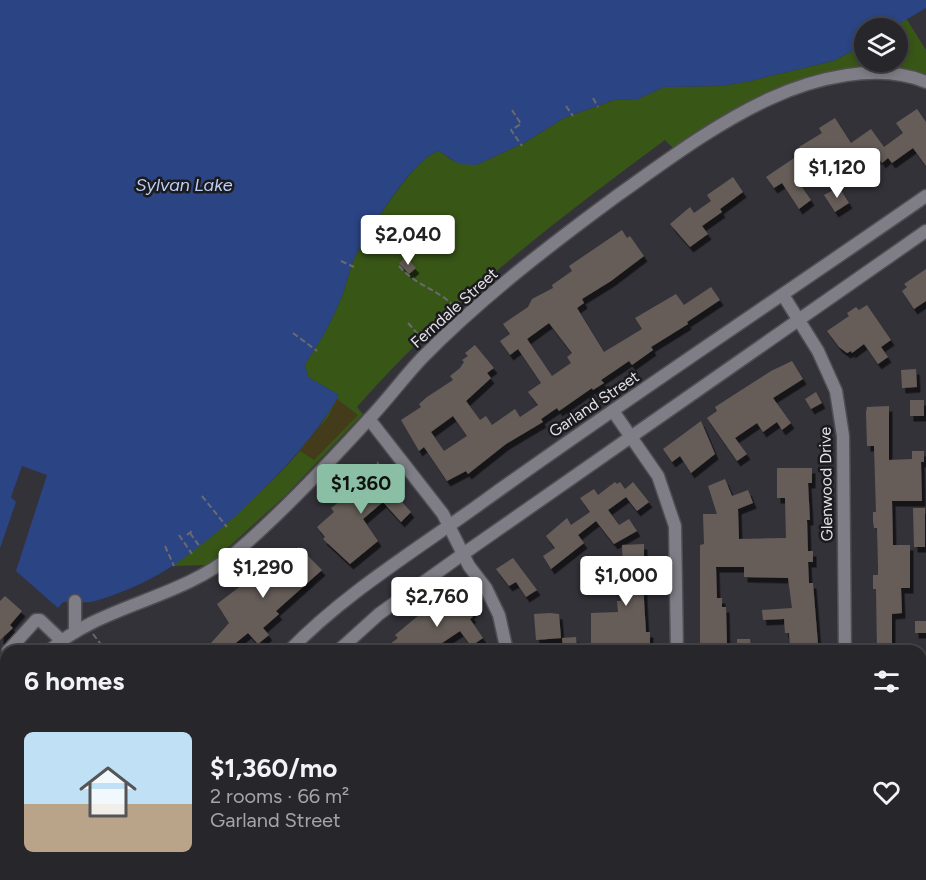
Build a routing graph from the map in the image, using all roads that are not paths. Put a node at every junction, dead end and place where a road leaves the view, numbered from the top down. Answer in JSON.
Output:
{"nodes":[{"id":1,"x":926,"y":82,"type":"edge"},
{"id":2,"x":926,"y":196,"type":"edge"},
{"id":3,"x":926,"y":231,"type":"edge"},
{"id":4,"x":783,"y":295,"type":"junction"},
{"id":5,"x":798,"y":320,"type":"junction"},
{"id":6,"x":613,"y":411,"type":"junction"},
{"id":7,"x":369,"y":419,"type":"junction"},
{"id":8,"x":630,"y":436,"type":"junction"},
{"id":9,"x":449,"y":526,"type":"junction"},
{"id":10,"x":463,"y":554,"type":"junction"},
{"id":11,"x":75,"y":601,"type":"dead end"},
{"id":12,"x":75,"y":632,"type":"junction"},
{"id":13,"x":61,"y":640,"type":"junction"},
{"id":14,"x":13,"y":645,"type":"edge"},
{"id":15,"x":56,"y":645,"type":"edge"},
{"id":16,"x":295,"y":645,"type":"edge"},
{"id":17,"x":345,"y":645,"type":"edge"},
{"id":18,"x":506,"y":645,"type":"edge"},
{"id":19,"x":676,"y":645,"type":"edge"},
{"id":20,"x":845,"y":645,"type":"edge"}],
"edges":[{"from":1,"to":7,"type":"street","name":"Ferndale Street"},
{"from":2,"to":4,"type":"street","name":"Garland Street"},
{"from":3,"to":5,"type":"street"},
{"from":4,"to":5,"type":"street","name":"Glenwood Drive"},
{"from":4,"to":6,"type":"street","name":"Garland Street"},
{"from":5,"to":8,"type":"street"},
{"from":5,"to":20,"type":"street","name":"Glenwood Drive"},
{"from":6,"to":8,"type":"street"},
{"from":6,"to":9,"type":"street","name":"Garland Street"},
{"from":7,"to":9,"type":"street"},
{"from":7,"to":12,"type":"street","name":"Ferndale Street"},
{"from":8,"to":10,"type":"street"},
{"from":8,"to":19,"type":"street"},
{"from":9,"to":10,"type":"street"},
{"from":9,"to":16,"type":"street","name":"Garland Street"},
{"from":10,"to":17,"type":"street"},
{"from":10,"to":18,"type":"street"},
{"from":11,"to":12,"type":"street"},
{"from":12,"to":13,"type":"street","name":"Ferndale Street"},
{"from":13,"to":14,"type":"street"},
{"from":13,"to":15,"type":"street","name":"Ferndale Street"}]}
